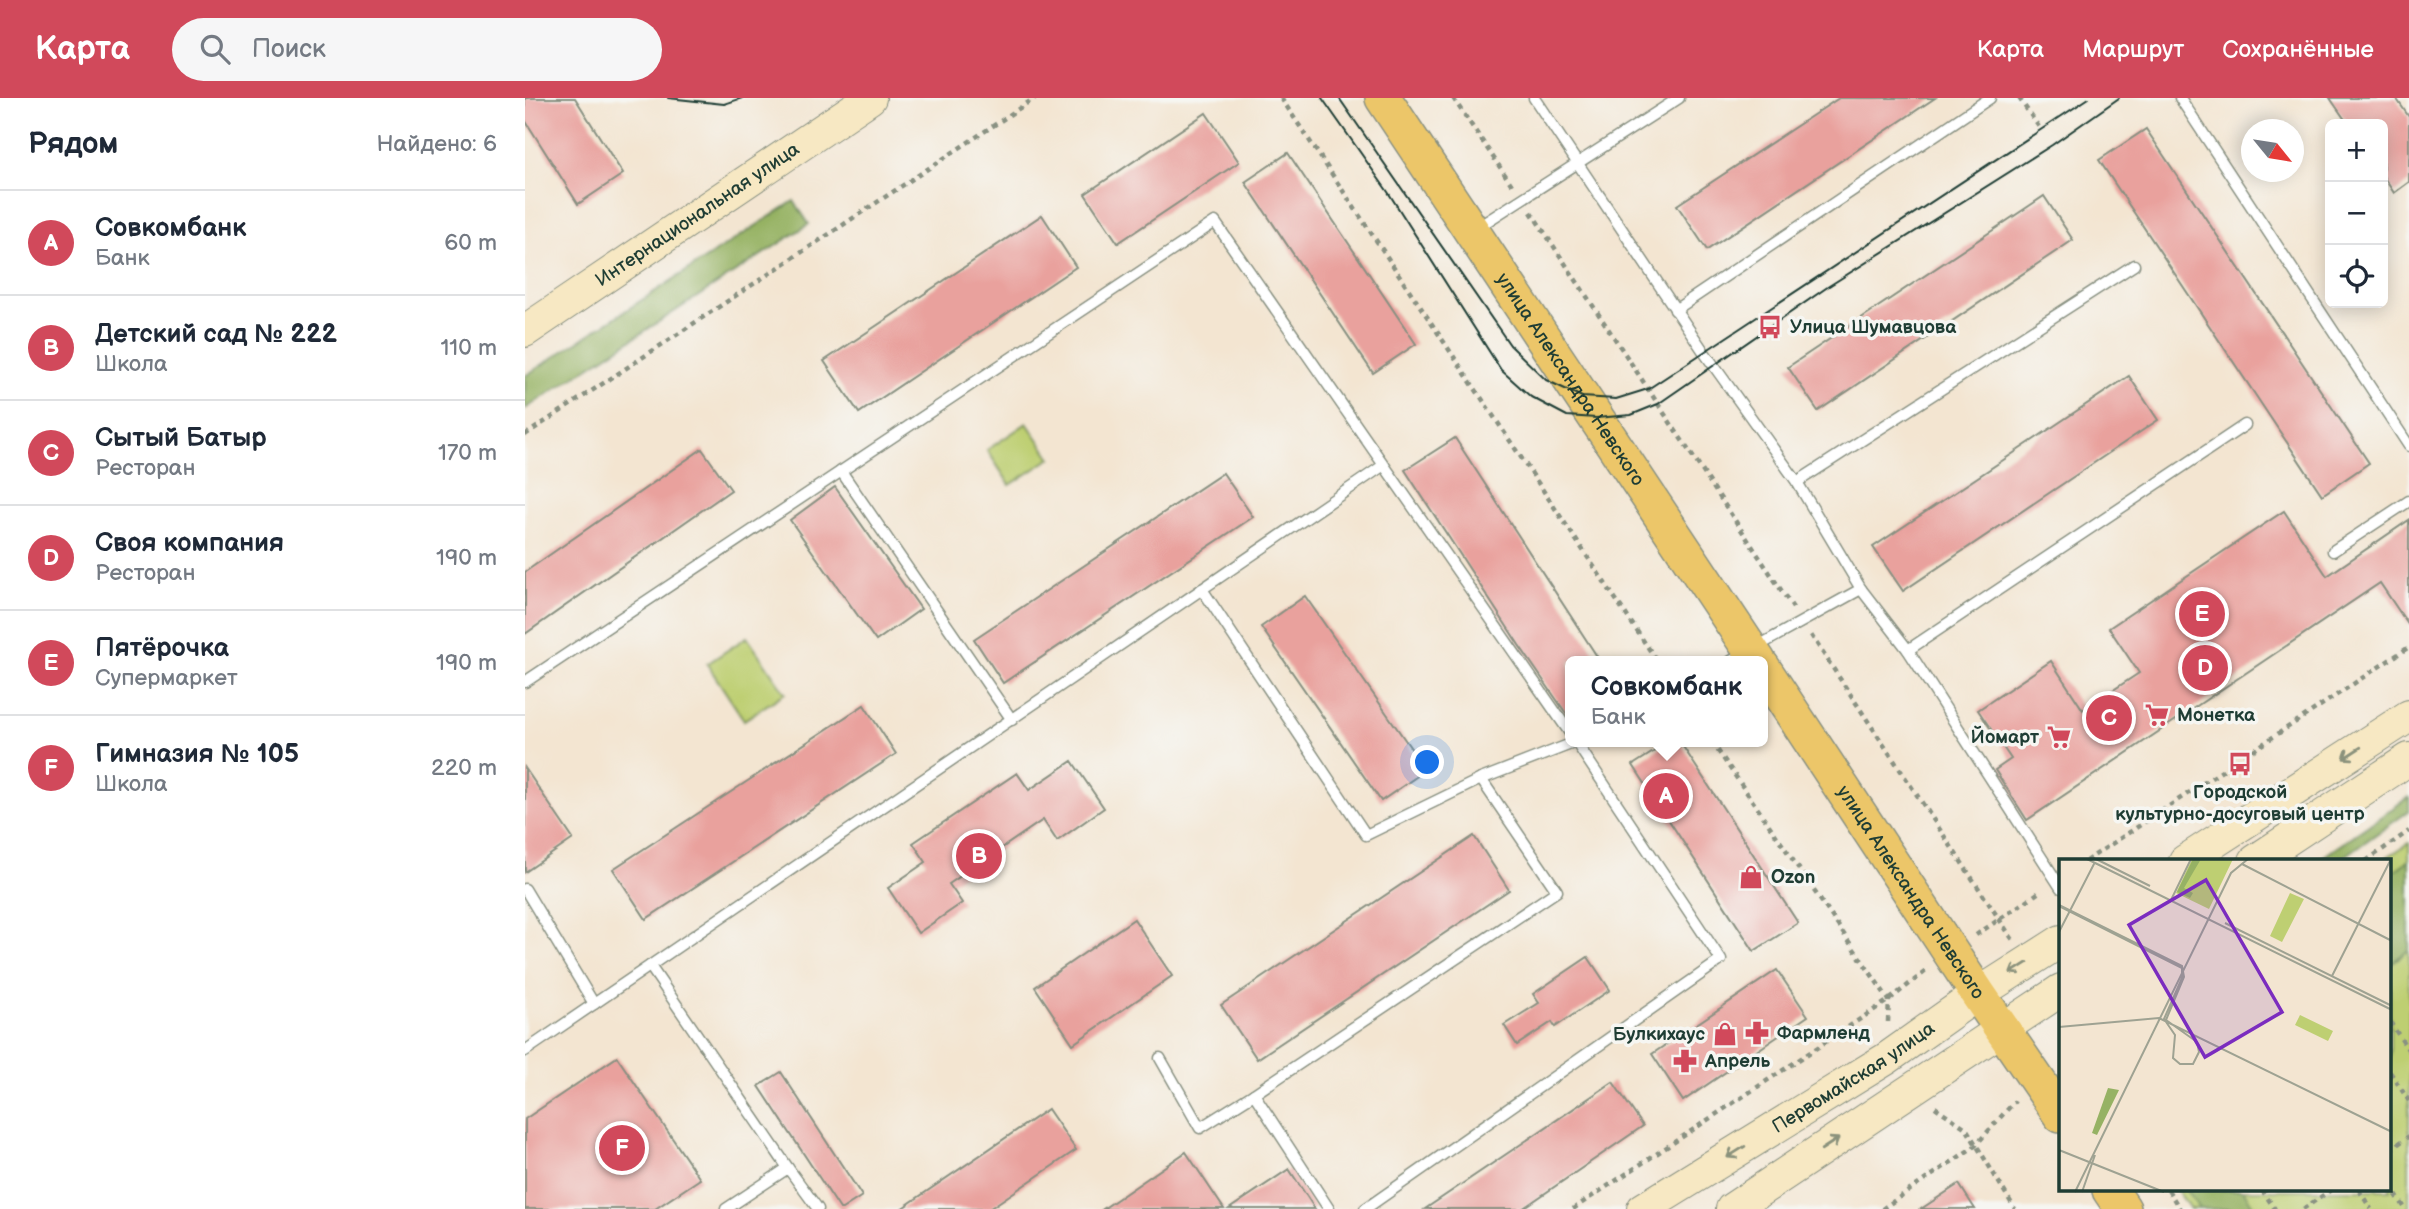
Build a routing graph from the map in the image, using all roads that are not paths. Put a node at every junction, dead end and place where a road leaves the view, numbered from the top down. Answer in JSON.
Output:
{"nodes":[{"id":1,"x":870,"y":98,"type":"edge"},
{"id":2,"x":1383,"y":98,"type":"edge"},
{"id":3,"x":1534,"y":98,"type":"edge"},
{"id":4,"x":1679,"y":98,"type":"edge"},
{"id":5,"x":1990,"y":98,"type":"edge"},
{"id":6,"x":2180,"y":98,"type":"edge"},
{"id":7,"x":1576,"y":163,"type":"junction"},
{"id":8,"x":1472,"y":231,"type":"junction"},
{"id":9,"x":2134,"y":265,"type":"dead end"},
{"id":10,"x":1675,"y":310,"type":"junction"},
{"id":11,"x":525,"y":331,"type":"edge"},
{"id":12,"x":2245,"y":425,"type":"dead end"},
{"id":13,"x":2409,"y":446,"type":"edge"},
{"id":14,"x":1384,"y":465,"type":"junction"},
{"id":15,"x":842,"y":471,"type":"junction"},
{"id":16,"x":1797,"y":482,"type":"junction"},
{"id":17,"x":2409,"y":501,"type":"edge"},
{"id":18,"x":2333,"y":551,"type":"dead end"},
{"id":19,"x":1202,"y":589,"type":"junction"},
{"id":20,"x":1861,"y":589,"type":"junction"},
{"id":21,"x":1908,"y":650,"type":"junction"},
{"id":22,"x":1748,"y":656,"type":"edge"},
{"id":23,"x":1756,"y":656,"type":"edge"},
{"id":24,"x":525,"y":682,"type":"edge"},
{"id":25,"x":1768,"y":685,"type":"edge"},
{"id":26,"x":2409,"y":716,"type":"edge"},
{"id":27,"x":1011,"y":720,"type":"junction"},
{"id":28,"x":1565,"y":726,"type":"edge"},
{"id":29,"x":1565,"y":746,"type":"edge"},
{"id":30,"x":1579,"y":747,"type":"edge"},
{"id":31,"x":2409,"y":759,"type":"edge"},
{"id":32,"x":1481,"y":779,"type":"junction"},
{"id":33,"x":2188,"y":859,"type":"edge"},
{"id":34,"x":2258,"y":859,"type":"edge"},
{"id":35,"x":2058,"y":885,"type":"edge"},
{"id":36,"x":525,"y":889,"type":"edge"},
{"id":37,"x":2059,"y":942,"type":"edge"},
{"id":38,"x":650,"y":966,"type":"junction"},
{"id":39,"x":2059,"y":991,"type":"edge"},
{"id":40,"x":1978,"y":994,"type":"junction"},
{"id":41,"x":594,"y":1004,"type":"junction"},
{"id":42,"x":2002,"y":1029,"type":"junction"},
{"id":43,"x":525,"y":1051,"type":"edge"},
{"id":44,"x":1160,"y":1058,"type":"dead end"},
{"id":45,"x":1254,"y":1094,"type":"junction"},
{"id":46,"x":2059,"y":1112,"type":"edge"},
{"id":47,"x":788,"y":1168,"type":"junction"},
{"id":48,"x":2111,"y":1192,"type":"edge"},
{"id":49,"x":726,"y":1209,"type":"edge"},
{"id":50,"x":818,"y":1209,"type":"edge"},
{"id":51,"x":1329,"y":1209,"type":"edge"},
{"id":52,"x":1365,"y":1209,"type":"edge"},
{"id":53,"x":1643,"y":1209,"type":"edge"},
{"id":54,"x":1732,"y":1209,"type":"edge"},
{"id":55,"x":2123,"y":1209,"type":"edge"}],
"edges":[{"from":1,"to":11,"type":"main road","name":"Интернациональная улица"},
{"from":2,"to":8,"type":"main road","name":"улица Александра Невского"},
{"from":3,"to":7,"type":"lane"},
{"from":4,"to":7,"type":"lane"},
{"from":5,"to":10,"type":"lane"},
{"from":6,"to":13,"type":"lane"},
{"from":7,"to":8,"type":"lane"},
{"from":7,"to":10,"type":"lane"},
{"from":8,"to":22,"type":"main road","name":"улица Александра Невского"},
{"from":9,"to":16,"type":"lane"},
{"from":10,"to":16,"type":"lane"},
{"from":12,"to":21,"type":"lane"},
{"from":14,"to":15,"type":"lane"},
{"from":14,"to":19,"type":"lane"},
{"from":14,"to":28,"type":"lane"},
{"from":15,"to":24,"type":"lane"},
{"from":15,"to":27,"type":"lane"},
{"from":16,"to":20,"type":"lane"},
{"from":17,"to":18,"type":"lane"},
{"from":19,"to":27,"type":"lane"},
{"from":19,"to":32,"type":"lane"},
{"from":20,"to":21,"type":"lane"},
{"from":20,"to":23,"type":"lane"},
{"from":21,"to":35,"type":"lane"},
{"from":25,"to":40,"type":"main road","name":"улица Александра Невского"},
{"from":26,"to":33,"type":"main road","one_way":true},
{"from":27,"to":38,"type":"lane"},
{"from":29,"to":32,"type":"lane"},
{"from":30,"to":52,"type":"lane"},
{"from":31,"to":34,"type":"main road"},
{"from":32,"to":45,"type":"lane"},
{"from":36,"to":41,"type":"lane"},
{"from":37,"to":40,"type":"main road","name":"Первомайская улица","one_way":true},
{"from":38,"to":41,"type":"lane"},
{"from":38,"to":47,"type":"lane"},
{"from":39,"to":42,"type":"main road"},
{"from":40,"to":42,"type":"main road","name":"улица Александра Невского"},
{"from":40,"to":53,"type":"main road","name":"Первомайская улица","one_way":true},
{"from":41,"to":43,"type":"lane"},
{"from":42,"to":46,"type":"main road","name":"улица Александра Невского"},
{"from":54,"to":42,"type":"main road","one_way":true},
{"from":44,"to":45,"type":"lane"},
{"from":45,"to":51,"type":"lane"},
{"from":47,"to":49,"type":"lane"},
{"from":47,"to":50,"type":"lane"},
{"from":48,"to":55,"type":"main road"}]}
